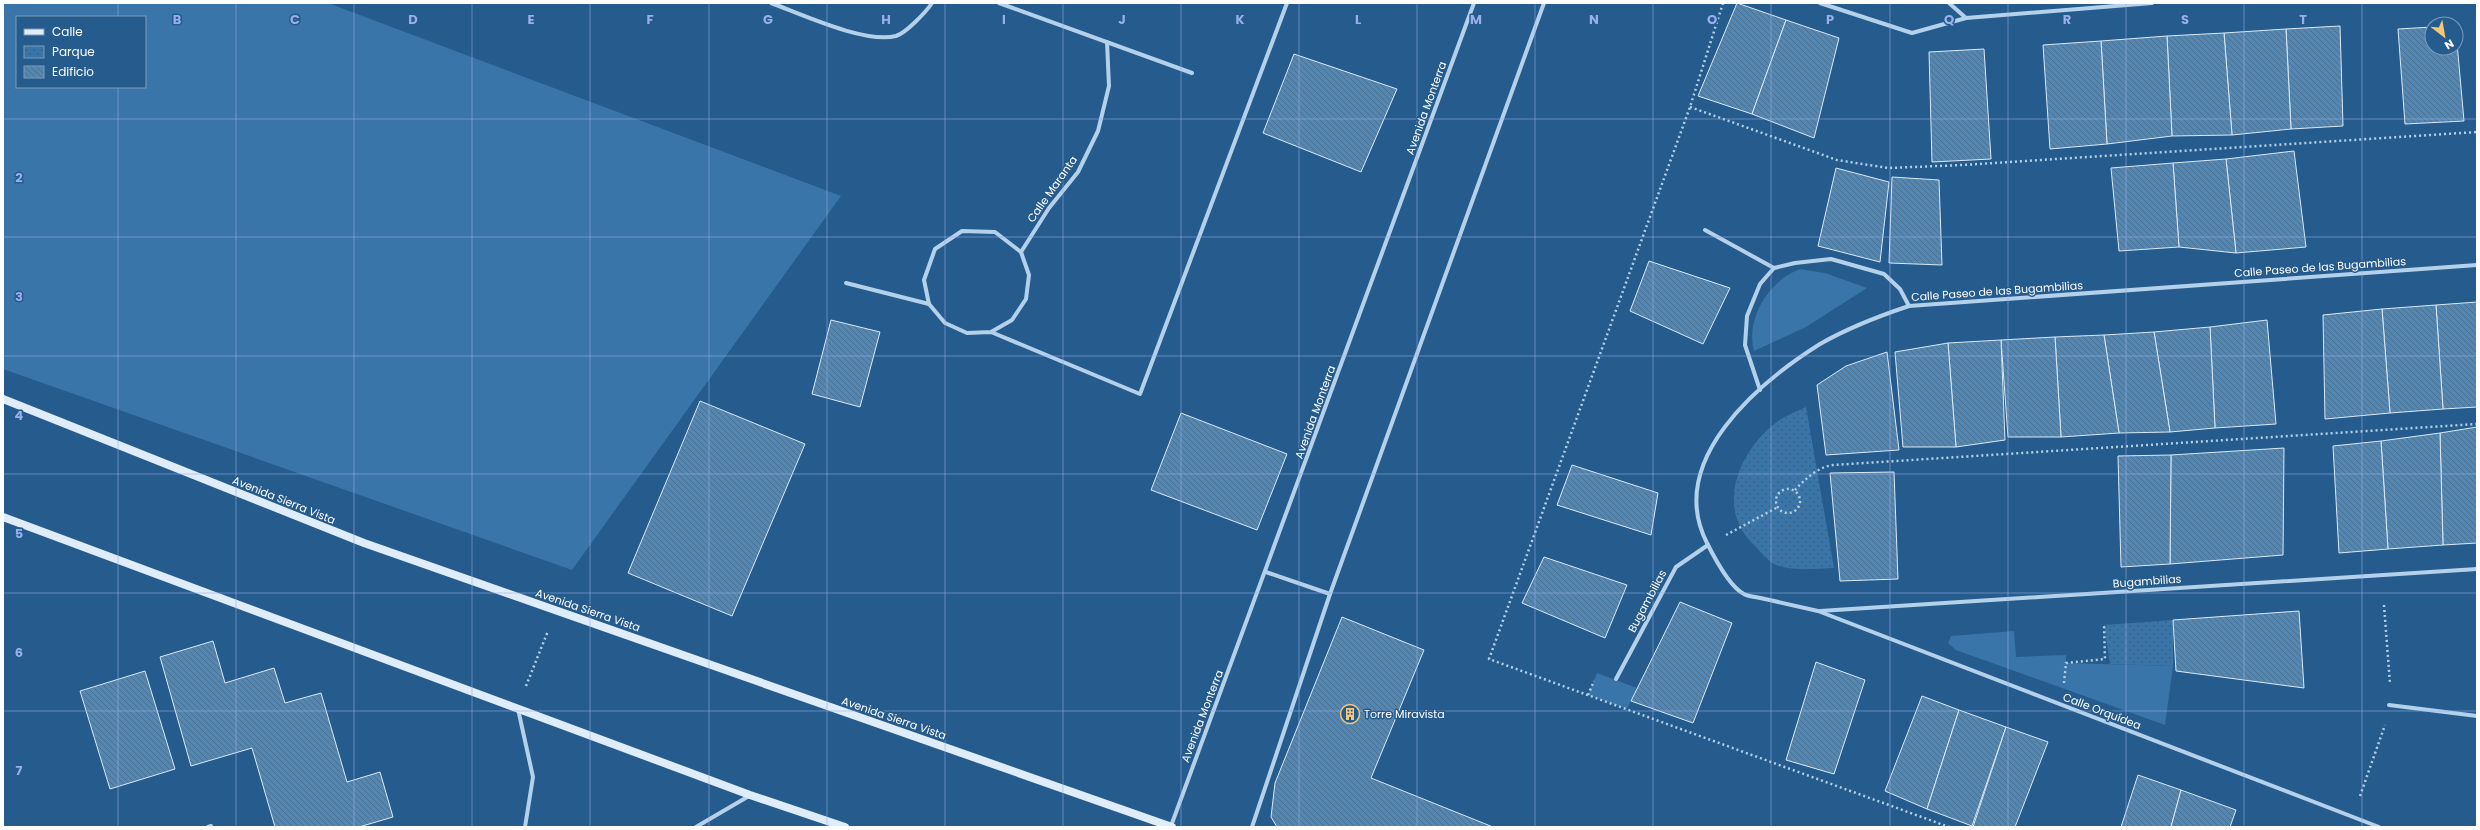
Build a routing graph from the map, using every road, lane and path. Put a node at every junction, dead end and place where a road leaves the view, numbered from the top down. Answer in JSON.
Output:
{"nodes":[{"id":1,"x":771,"y":3,"type":"edge"},
{"id":2,"x":932,"y":3,"type":"edge"},
{"id":3,"x":999,"y":3,"type":"edge"},
{"id":4,"x":1287,"y":3,"type":"edge"},
{"id":5,"x":1474,"y":3,"type":"edge"},
{"id":6,"x":1544,"y":3,"type":"edge"},
{"id":7,"x":1723,"y":3,"type":"edge"},
{"id":8,"x":1820,"y":3,"type":"edge"},
{"id":9,"x":1949,"y":3,"type":"edge"},
{"id":10,"x":2152,"y":3,"type":"edge"},
{"id":11,"x":1966,"y":18,"type":"junction"},
{"id":12,"x":1107,"y":42,"type":"junction"},
{"id":13,"x":1192,"y":73,"type":"dead end"},
{"id":14,"x":1690,"y":107,"type":"junction"},
{"id":15,"x":2477,"y":132,"type":"edge"},
{"id":16,"x":1705,"y":230,"type":"dead end"},
{"id":17,"x":1021,"y":252,"type":"junction"},
{"id":18,"x":2477,"y":265,"type":"edge"},
{"id":19,"x":1774,"y":268,"type":"junction"},
{"id":20,"x":846,"y":283,"type":"dead end"},
{"id":21,"x":929,"y":304,"type":"junction"},
{"id":22,"x":1909,"y":306,"type":"junction"},
{"id":23,"x":991,"y":332,"type":"junction"},
{"id":24,"x":1760,"y":390,"type":"junction"},
{"id":25,"x":3,"y":399,"type":"edge"},
{"id":26,"x":2477,"y":424,"type":"edge"},
{"id":27,"x":1795,"y":490,"type":"junction"},
{"id":28,"x":1778,"y":507,"type":"junction"},
{"id":29,"x":3,"y":518,"type":"edge"},
{"id":30,"x":1708,"y":545,"type":"junction"},
{"id":31,"x":2477,"y":568,"type":"edge"},
{"id":32,"x":1266,"y":572,"type":"junction"},
{"id":33,"x":1330,"y":594,"type":"junction"},
{"id":34,"x":556,"y":610,"type":"junction"},
{"id":35,"x":1818,"y":611,"type":"junction"},
{"id":36,"x":2104,"y":625,"type":"dead end"},
{"id":37,"x":1616,"y":678,"type":"dead end"},
{"id":38,"x":2064,"y":689,"type":"dead end"},
{"id":39,"x":2389,"y":705,"type":"dead end"},
{"id":40,"x":518,"y":707,"type":"junction"},
{"id":41,"x":2477,"y":716,"type":"edge"},
{"id":42,"x":750,"y":795,"type":"junction"},
{"id":43,"x":525,"y":827,"type":"edge"},
{"id":44,"x":696,"y":827,"type":"edge"},
{"id":45,"x":845,"y":827,"type":"edge"},
{"id":46,"x":1171,"y":827,"type":"edge"},
{"id":47,"x":1252,"y":827,"type":"edge"},
{"id":48,"x":1949,"y":827,"type":"edge"},
{"id":49,"x":2379,"y":827,"type":"edge"}],
"edges":[{"from":1,"to":2,"type":"street"},
{"from":3,"to":12,"type":"street"},
{"from":4,"to":23,"type":"street"},
{"from":5,"to":32,"type":"street","name":"Avenida Monterra"},
{"from":6,"to":33,"type":"street"},
{"from":7,"to":14,"type":"path"},
{"from":8,"to":11,"type":"street"},
{"from":9,"to":11,"type":"street"},
{"from":10,"to":11,"type":"street"},
{"from":12,"to":13,"type":"street"},
{"from":12,"to":17,"type":"street","name":"Calle Maranta"},
{"from":14,"to":15,"type":"path"},
{"from":14,"to":48,"type":"path"},
{"from":16,"to":19,"type":"street"},
{"from":17,"to":21,"type":"street"},
{"from":17,"to":23,"type":"street"},
{"from":18,"to":22,"type":"street","name":"Calle Paseo de las Bugambilias"},
{"from":19,"to":22,"type":"street"},
{"from":19,"to":24,"type":"street"},
{"from":20,"to":21,"type":"street"},
{"from":21,"to":23,"type":"street"},
{"from":22,"to":24,"type":"street","name":"Calle Paseo de las Bugambilias"},
{"from":24,"to":30,"type":"street","name":"Calle Paseo de las Bugambilias"},
{"from":25,"to":34,"type":"main road","name":"Avenida Sierra Vista"},
{"from":26,"to":27,"type":"path"},
{"from":27,"to":28,"type":"path"},
{"from":27,"to":28,"type":"path"},
{"from":28,"to":30,"type":"path"},
{"from":29,"to":40,"type":"main road"},
{"from":30,"to":35,"type":"street","name":"Calle Paseo de las Bugambilias"},
{"from":30,"to":37,"type":"street","name":"Bugambilias"},
{"from":31,"to":35,"type":"street","name":"Bugambilias"},
{"from":32,"to":33,"type":"street"},
{"from":32,"to":46,"type":"street","name":"Avenida Monterra"},
{"from":33,"to":47,"type":"street"},
{"from":34,"to":40,"type":"path"},
{"from":34,"to":46,"type":"main road","name":"Avenida Sierra Vista"},
{"from":35,"to":49,"type":"street","name":"Calle Orquídea"},
{"from":36,"to":38,"type":"path"},
{"from":39,"to":41,"type":"street"},
{"from":40,"to":42,"type":"main road"},
{"from":40,"to":43,"type":"street"},
{"from":42,"to":44,"type":"street"},
{"from":42,"to":45,"type":"main road"}]}
